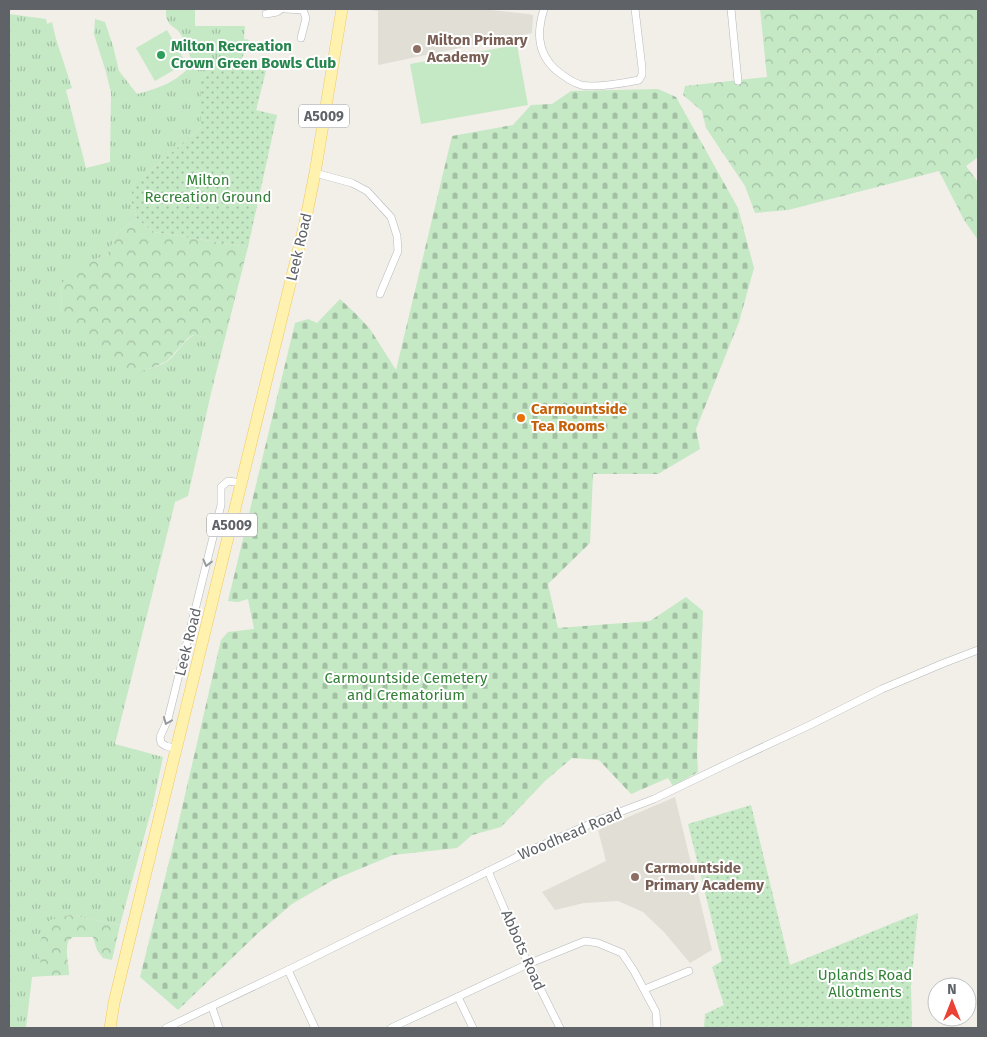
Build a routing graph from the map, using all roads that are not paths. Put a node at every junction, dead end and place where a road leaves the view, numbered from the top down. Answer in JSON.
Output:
{"nodes":[{"id":1,"x":281,"y":9,"type":"edge"},
{"id":2,"x":286,"y":9,"type":"edge"},
{"id":3,"x":342,"y":9,"type":"edge"},
{"id":4,"x":544,"y":9,"type":"edge"},
{"id":5,"x":635,"y":9,"type":"edge"},
{"id":6,"x":731,"y":9,"type":"edge"},
{"id":7,"x":266,"y":14,"type":"dead end"},
{"id":8,"x":301,"y":38,"type":"dead end"},
{"id":9,"x":738,"y":81,"type":"dead end"},
{"id":10,"x":315,"y":173,"type":"junction"},
{"id":11,"x":380,"y":294,"type":"dead end"},
{"id":12,"x":242,"y":483,"type":"junction"},
{"id":13,"x":978,"y":650,"type":"edge"},
{"id":14,"x":177,"y":748,"type":"junction"},
{"id":15,"x":488,"y":871,"type":"junction"},
{"id":16,"x":528,"y":964,"type":"junction"},
{"id":17,"x":288,"y":970,"type":"junction"},
{"id":18,"x":689,"y":971,"type":"dead end"},
{"id":19,"x":645,"y":989,"type":"junction"},
{"id":20,"x":458,"y":997,"type":"junction"},
{"id":21,"x":212,"y":1007,"type":"junction"},
{"id":22,"x":110,"y":1028,"type":"edge"},
{"id":23,"x":166,"y":1028,"type":"edge"},
{"id":24,"x":219,"y":1028,"type":"edge"},
{"id":25,"x":315,"y":1028,"type":"edge"},
{"id":26,"x":391,"y":1028,"type":"edge"},
{"id":27,"x":473,"y":1028,"type":"edge"},
{"id":28,"x":560,"y":1028,"type":"edge"},
{"id":29,"x":657,"y":1028,"type":"edge"}],
"edges":[{"from":1,"to":7,"type":"street"},
{"from":2,"to":8,"type":"street"},
{"from":3,"to":10,"type":"main road","name":"Leek Road","number":"A5009"},
{"from":4,"to":5,"type":"street"},
{"from":6,"to":9,"type":"street"},
{"from":10,"to":11,"type":"street"},
{"from":10,"to":12,"type":"main road","name":"Leek Road","number":"A5009"},
{"from":12,"to":14,"type":"main road","name":"Leek Road","number":"A5009"},
{"from":12,"to":14,"type":"street","name":"Leek Road","one_way":true},
{"from":13,"to":15,"type":"street","name":"Woodhead Road"},
{"from":14,"to":22,"type":"main road","name":"Leek Road","number":"A5009"},
{"from":15,"to":16,"type":"street","name":"Abbots Road"},
{"from":15,"to":17,"type":"street","name":"Woodhead Road"},
{"from":16,"to":19,"type":"street"},
{"from":16,"to":20,"type":"street"},
{"from":16,"to":28,"type":"street","name":"Abbots Road"},
{"from":17,"to":21,"type":"street","name":"Woodhead Road"},
{"from":17,"to":25,"type":"street"},
{"from":18,"to":19,"type":"street"},
{"from":19,"to":29,"type":"street"},
{"from":20,"to":26,"type":"street"},
{"from":20,"to":27,"type":"street"},
{"from":21,"to":23,"type":"street","name":"Woodhead Road"},
{"from":21,"to":24,"type":"street"}]}
